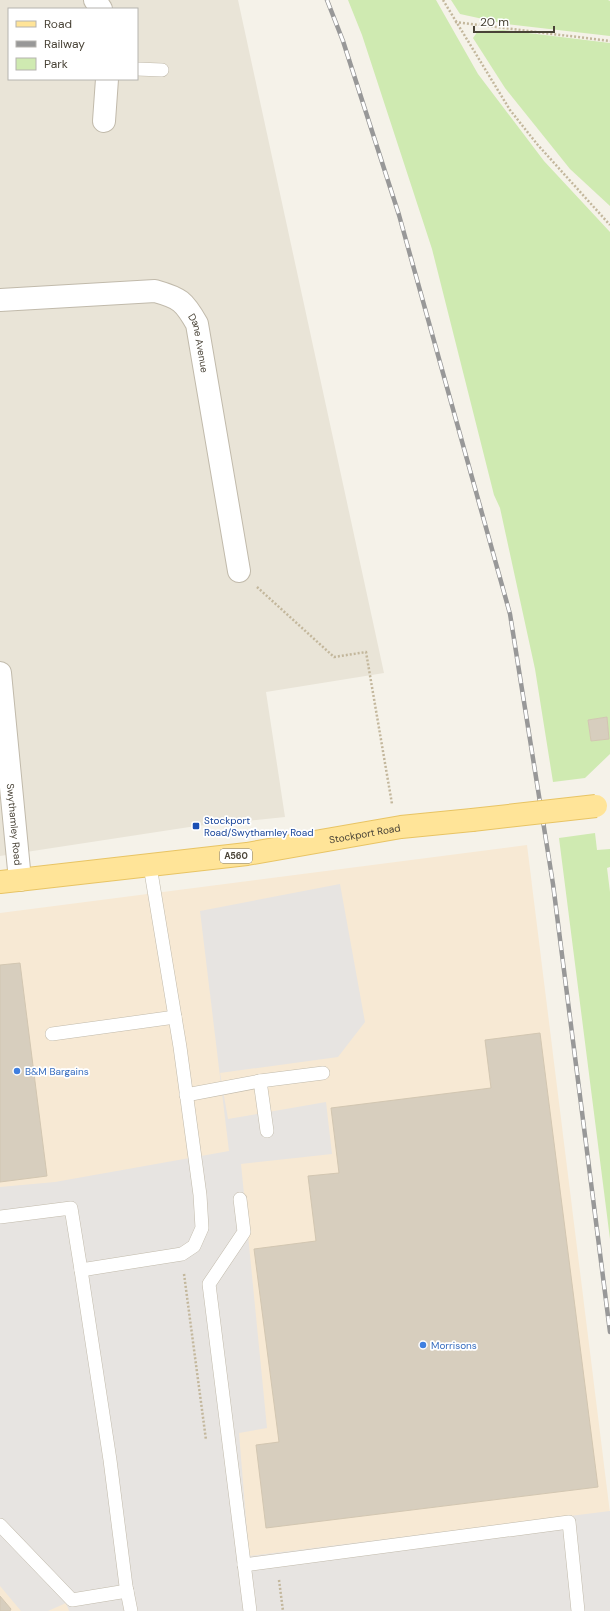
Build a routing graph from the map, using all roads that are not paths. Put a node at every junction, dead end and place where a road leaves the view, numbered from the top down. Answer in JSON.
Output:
{"nodes":[{"id":1,"x":138,"y":69,"type":"edge"},
{"id":2,"x":162,"y":70,"type":"dead end"},
{"id":3,"x":107,"y":80,"type":"edge"},
{"id":4,"x":104,"y":121,"type":"dead end"},
{"id":5,"x":0,"y":300,"type":"edge"},
{"id":6,"x":239,"y":571,"type":"road end"},
{"id":7,"x":0,"y":673,"type":"edge"},
{"id":8,"x":603,"y":805,"type":"edge"},
{"id":9,"x":150,"y":866,"type":"junction"},
{"id":10,"x":10,"y":881,"type":"edge"},
{"id":11,"x":175,"y":1017,"type":"junction"},
{"id":12,"x":52,"y":1034,"type":"dead end"},
{"id":13,"x":323,"y":1073,"type":"dead end"},
{"id":14,"x":260,"y":1081,"type":"junction"},
{"id":15,"x":186,"y":1095,"type":"junction"},
{"id":16,"x":267,"y":1131,"type":"dead end"},
{"id":17,"x":240,"y":1198,"type":"dead end"},
{"id":18,"x":0,"y":1217,"type":"edge"},
{"id":19,"x":81,"y":1270,"type":"junction"},
{"id":20,"x":0,"y":1525,"type":"edge"},
{"id":21,"x":244,"y":1565,"type":"junction"},
{"id":22,"x":127,"y":1591,"type":"junction"},
{"id":23,"x":131,"y":1611,"type":"edge"},
{"id":24,"x":250,"y":1611,"type":"edge"},
{"id":25,"x":578,"y":1611,"type":"edge"}],
"edges":[{"from":1,"to":2,"type":"lane"},
{"from":3,"to":4,"type":"street"},
{"from":5,"to":6,"type":"street","name":"Dane Avenue"},
{"from":7,"to":10,"type":"street","name":"Swythamley Road"},
{"from":8,"to":9,"type":"main road","name":"Stockport Road","number":"A560","bridge":true},
{"from":9,"to":10,"type":"main road","name":"Stockport Road","number":"A560"},
{"from":9,"to":11,"type":"lane"},
{"from":11,"to":12,"type":"lane"},
{"from":11,"to":15,"type":"lane"},
{"from":13,"to":14,"type":"lane"},
{"from":14,"to":15,"type":"lane"},
{"from":14,"to":16,"type":"lane"},
{"from":15,"to":19,"type":"lane"},
{"from":17,"to":21,"type":"lane"},
{"from":18,"to":19,"type":"lane"},
{"from":19,"to":22,"type":"lane"},
{"from":20,"to":22,"type":"lane"},
{"from":21,"to":24,"type":"lane"},
{"from":21,"to":25,"type":"lane"},
{"from":22,"to":23,"type":"lane"}]}
